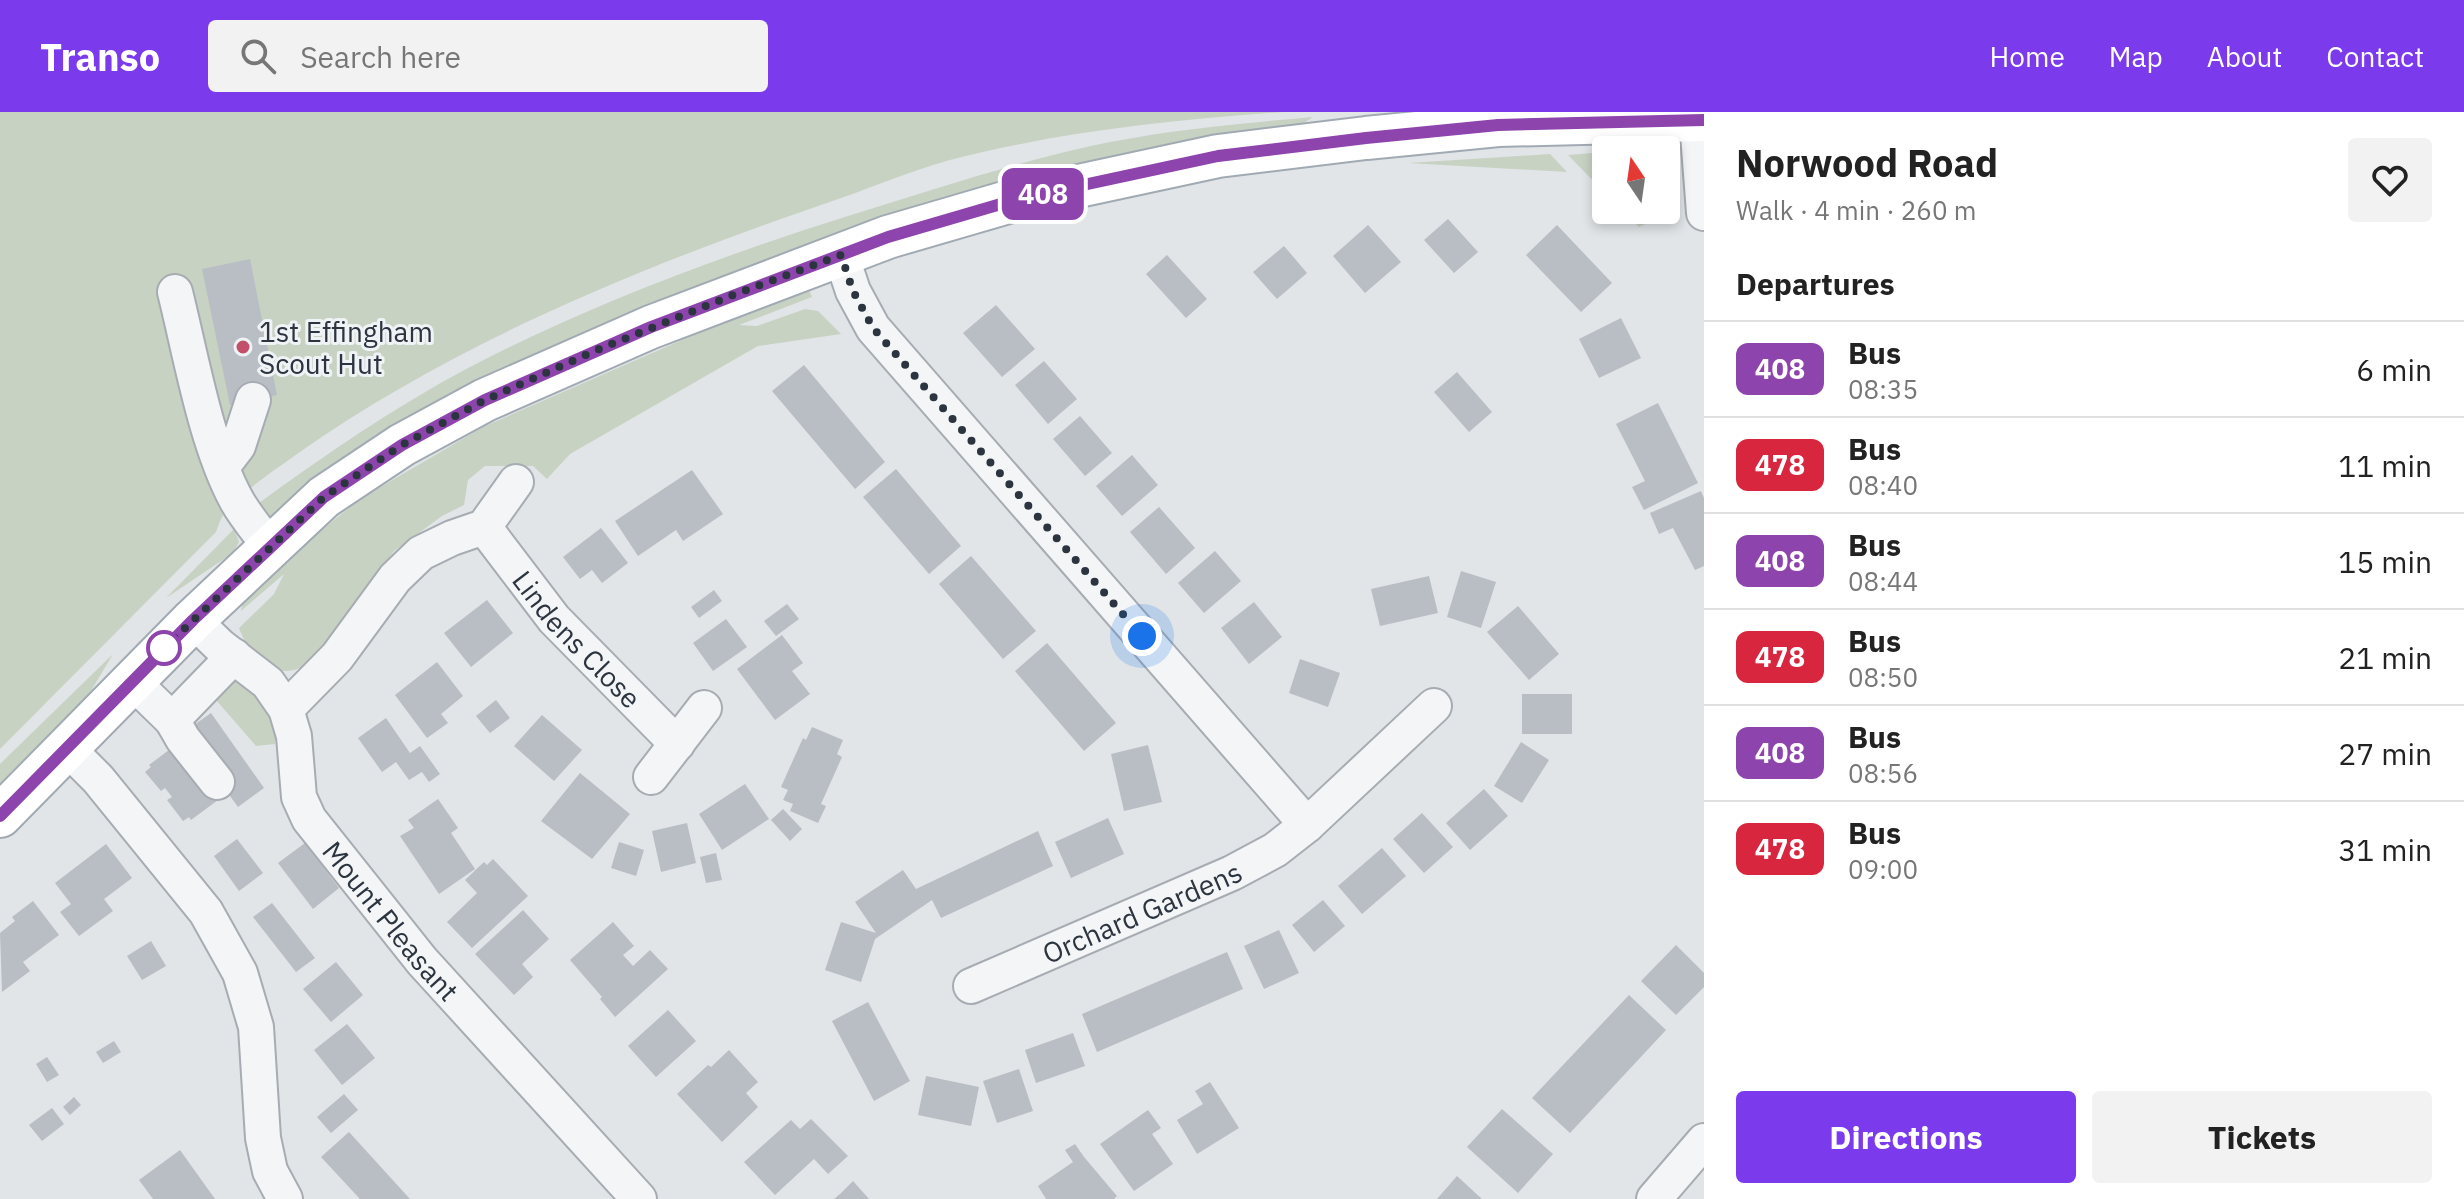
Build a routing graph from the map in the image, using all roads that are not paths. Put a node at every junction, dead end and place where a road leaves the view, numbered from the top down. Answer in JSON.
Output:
{"nodes":[{"id":1,"x":1701,"y":120,"type":"edge"},
{"id":2,"x":1363,"y":125,"type":"edge"},
{"id":3,"x":1704,"y":213,"type":"edge"},
{"id":4,"x":841,"y":255,"type":"junction"},
{"id":5,"x":175,"y":292,"type":"dead end"},
{"id":6,"x":253,"y":400,"type":"dead end"},
{"id":7,"x":222,"y":467,"type":"junction"},
{"id":8,"x":516,"y":482,"type":"dead end"},
{"id":9,"x":484,"y":527,"type":"junction"},
{"id":10,"x":270,"y":547,"type":"junction"},
{"id":11,"x":193,"y":620,"type":"junction"},
{"id":12,"x":234,"y":656,"type":"junction"},
{"id":13,"x":132,"y":681,"type":"junction"},
{"id":14,"x":1434,"y":706,"type":"dead end"},
{"id":15,"x":704,"y":708,"type":"dead end"},
{"id":16,"x":286,"y":709,"type":"junction"},
{"id":17,"x":172,"y":720,"type":"junction"},
{"id":18,"x":677,"y":744,"type":"junction"},
{"id":19,"x":67,"y":748,"type":"junction"},
{"id":20,"x":651,"y":777,"type":"dead end"},
{"id":21,"x":217,"y":782,"type":"dead end"},
{"id":22,"x":0,"y":816,"type":"edge"},
{"id":23,"x":1307,"y":825,"type":"junction"},
{"id":24,"x":971,"y":986,"type":"dead end"},
{"id":25,"x":1704,"y":1141,"type":"edge"},
{"id":26,"x":285,"y":1199,"type":"edge"},
{"id":27,"x":639,"y":1199,"type":"edge"},
{"id":28,"x":1654,"y":1199,"type":"edge"}],
"edges":[{"from":1,"to":2,"type":"main road"},
{"from":1,"to":3,"type":"street"},
{"from":2,"to":4,"type":"main road"},
{"from":4,"to":10,"type":"main road"},
{"from":4,"to":23,"type":"street"},
{"from":5,"to":7,"type":"street"},
{"from":6,"to":7,"type":"street"},
{"from":7,"to":10,"type":"street"},
{"from":8,"to":9,"type":"street"},
{"from":9,"to":16,"type":"street"},
{"from":9,"to":18,"type":"street","name":"Lindens Close"},
{"from":10,"to":11,"type":"main road"},
{"from":11,"to":12,"type":"street","name":"Mount Pleasant"},
{"from":11,"to":13,"type":"main road"},
{"from":12,"to":16,"type":"street","name":"Mount Pleasant"},
{"from":12,"to":17,"type":"street"},
{"from":13,"to":17,"type":"street"},
{"from":13,"to":19,"type":"main road"},
{"from":14,"to":23,"type":"street","name":"Orchard Gardens"},
{"from":15,"to":18,"type":"street"},
{"from":16,"to":27,"type":"street","name":"Mount Pleasant"},
{"from":17,"to":21,"type":"street"},
{"from":18,"to":20,"type":"street"},
{"from":19,"to":22,"type":"main road"},
{"from":19,"to":26,"type":"street"},
{"from":23,"to":24,"type":"street","name":"Orchard Gardens"},
{"from":25,"to":28,"type":"street"}]}
